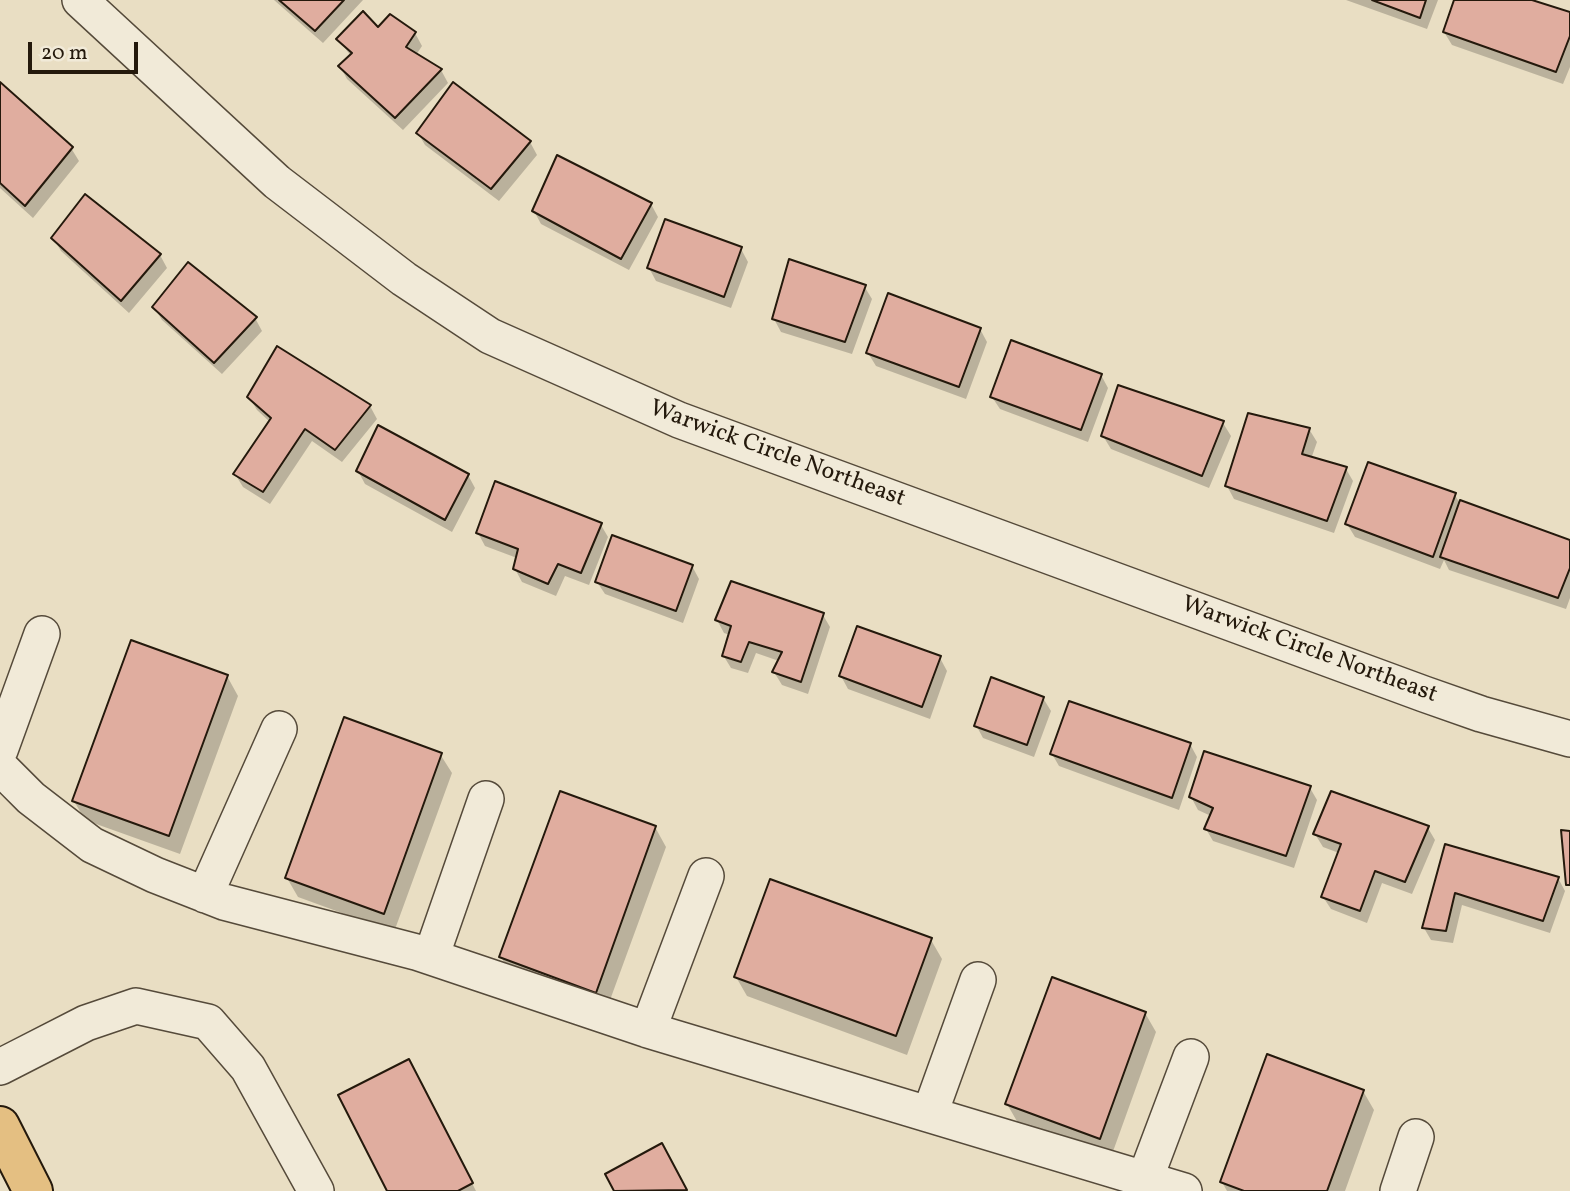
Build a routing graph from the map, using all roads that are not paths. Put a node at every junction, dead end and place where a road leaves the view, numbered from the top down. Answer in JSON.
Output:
{"nodes":[{"id":1,"x":80,"y":0,"type":"edge"},
{"id":2,"x":42,"y":634,"type":"dead end"},
{"id":3,"x":279,"y":729,"type":"dead end"},
{"id":4,"x":1570,"y":739,"type":"edge"},
{"id":5,"x":0,"y":750,"type":"edge"},
{"id":6,"x":0,"y":766,"type":"edge"},
{"id":7,"x":486,"y":799,"type":"dead end"},
{"id":8,"x":706,"y":876,"type":"dead end"},
{"id":9,"x":205,"y":895,"type":"junction"},
{"id":10,"x":431,"y":957,"type":"junction"},
{"id":11,"x":978,"y":980,"type":"dead end"},
{"id":12,"x":648,"y":1030,"type":"junction"},
{"id":13,"x":1191,"y":1057,"type":"dead end"},
{"id":14,"x":0,"y":1067,"type":"edge"},
{"id":15,"x":930,"y":1113,"type":"junction"},
{"id":16,"x":0,"y":1126,"type":"edge"},
{"id":17,"x":1416,"y":1137,"type":"dead end"},
{"id":18,"x":1145,"y":1179,"type":"junction"},
{"id":19,"x":33,"y":1191,"type":"edge"},
{"id":20,"x":316,"y":1191,"type":"edge"},
{"id":21,"x":1184,"y":1191,"type":"edge"},
{"id":22,"x":1398,"y":1191,"type":"edge"}],
"edges":[{"from":1,"to":4,"type":"street","name":"Warwick Circle Northeast"},
{"from":2,"to":5,"type":"street"},
{"from":3,"to":9,"type":"street"},
{"from":6,"to":9,"type":"street"},
{"from":7,"to":10,"type":"street"},
{"from":8,"to":12,"type":"street"},
{"from":9,"to":10,"type":"street"},
{"from":10,"to":12,"type":"street"},
{"from":11,"to":15,"type":"street"},
{"from":12,"to":15,"type":"street"},
{"from":13,"to":18,"type":"street"},
{"from":14,"to":20,"type":"street"},
{"from":15,"to":18,"type":"street"},
{"from":16,"to":19,"type":"main road"},
{"from":17,"to":22,"type":"street"},
{"from":18,"to":21,"type":"street"}]}
